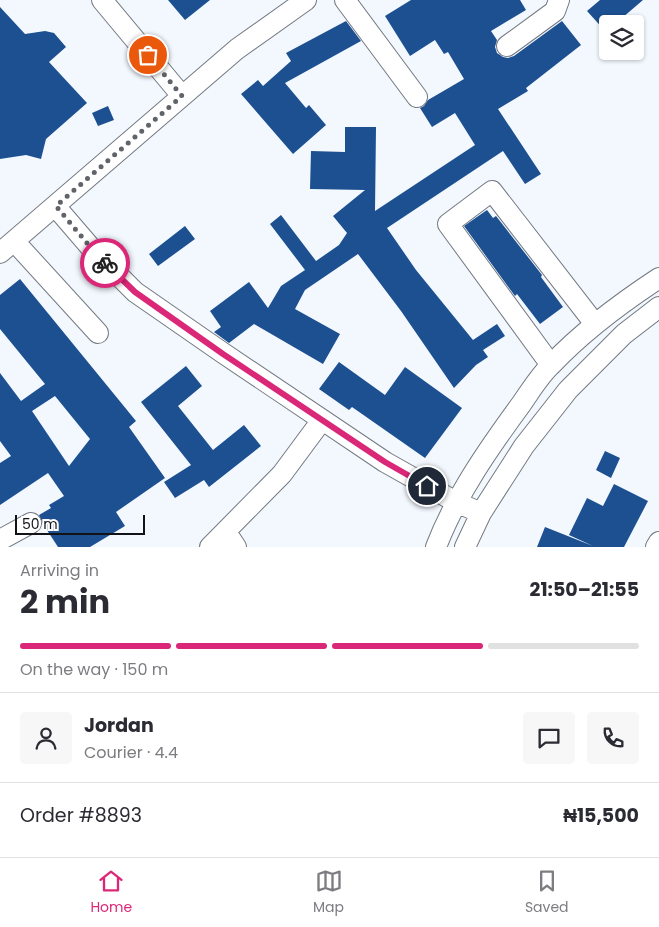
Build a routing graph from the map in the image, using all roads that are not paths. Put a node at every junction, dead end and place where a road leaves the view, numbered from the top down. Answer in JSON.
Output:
{"nodes":[{"id":1,"x":102,"y":0,"type":"edge"},
{"id":2,"x":306,"y":0,"type":"edge"},
{"id":3,"x":346,"y":0,"type":"edge"},
{"id":4,"x":559,"y":0,"type":"edge"},
{"id":5,"x":507,"y":46,"type":"dead end"},
{"id":6,"x":182,"y":96,"type":"junction"},
{"id":7,"x":417,"y":97,"type":"dead end"},
{"id":8,"x":56,"y":206,"type":"junction"},
{"id":9,"x":7,"y":247,"type":"edge"},
{"id":10,"x":659,"y":278,"type":"edge"},
{"id":11,"x":659,"y":307,"type":"edge"},
{"id":12,"x":595,"y":324,"type":"junction"},
{"id":13,"x":98,"y":333,"type":"dead end"},
{"id":14,"x":550,"y":365,"type":"junction"},
{"id":15,"x":322,"y":420,"type":"junction"},
{"id":16,"x":456,"y":502,"type":"junction"},
{"id":17,"x":481,"y":513,"type":"junction"},
{"id":18,"x":31,"y":523,"type":"dead end"},
{"id":19,"x":231,"y":539,"type":"edge"},
{"id":20,"x":0,"y":540,"type":"edge"},
{"id":21,"x":659,"y":542,"type":"edge"},
{"id":22,"x":210,"y":547,"type":"edge"},
{"id":23,"x":436,"y":547,"type":"edge"},
{"id":24,"x":465,"y":547,"type":"edge"},
{"id":25,"x":656,"y":547,"type":"edge"}],
"edges":[{"from":1,"to":6,"type":"street"},
{"from":2,"to":6,"type":"street"},
{"from":3,"to":7,"type":"street"},
{"from":4,"to":5,"type":"street"},
{"from":6,"to":8,"type":"street"},
{"from":8,"to":9,"type":"street"},
{"from":8,"to":15,"type":"street"},
{"from":9,"to":13,"type":"street"},
{"from":10,"to":12,"type":"street"},
{"from":11,"to":17,"type":"street"},
{"from":12,"to":14,"type":"street"},
{"from":12,"to":14,"type":"street"},
{"from":14,"to":16,"type":"street"},
{"from":15,"to":16,"type":"street"},
{"from":15,"to":19,"type":"street"},
{"from":16,"to":17,"type":"street"},
{"from":16,"to":23,"type":"street"},
{"from":17,"to":24,"type":"street"},
{"from":18,"to":20,"type":"street"},
{"from":19,"to":22,"type":"street"},
{"from":21,"to":25,"type":"street"}]}
